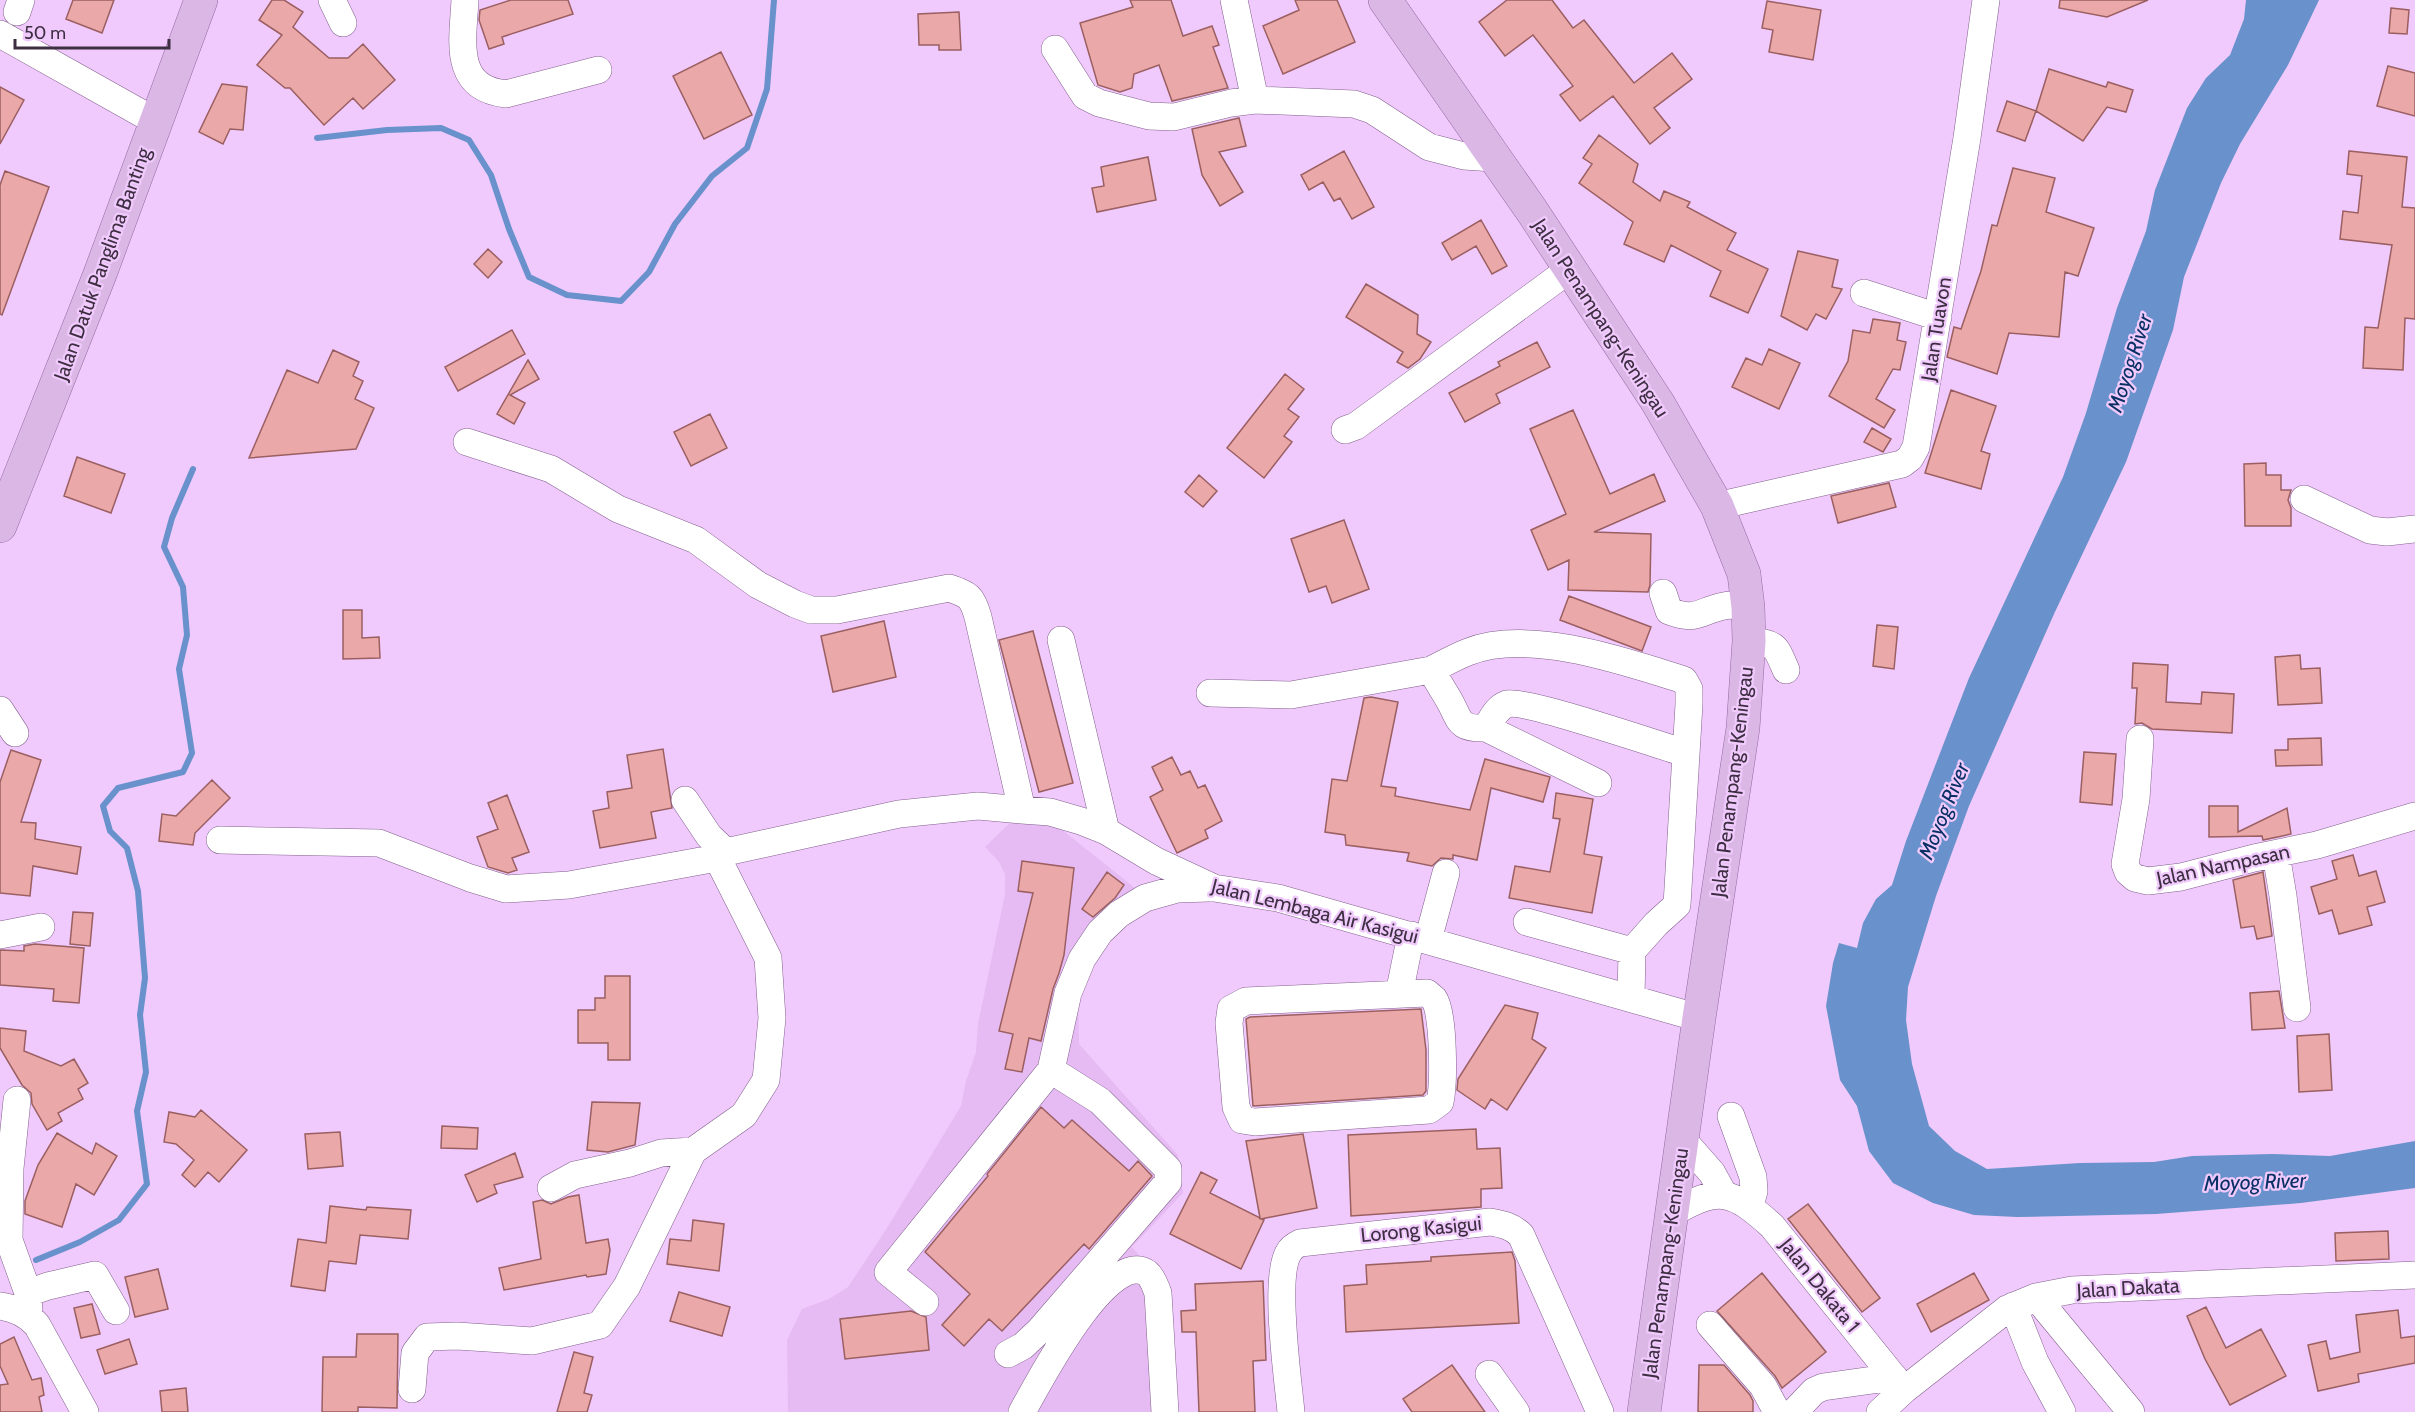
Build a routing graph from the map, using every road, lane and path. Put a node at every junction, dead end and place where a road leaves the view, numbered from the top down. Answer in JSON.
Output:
{"nodes":[{"id":1,"x":201,"y":0,"type":"edge"},
{"id":2,"x":465,"y":0,"type":"edge"},
{"id":3,"x":1234,"y":0,"type":"edge"},
{"id":4,"x":1385,"y":0,"type":"edge"},
{"id":5,"x":1986,"y":0,"type":"edge"},
{"id":6,"x":0,"y":34,"type":"edge"},
{"id":7,"x":1055,"y":48,"type":"dead end"},
{"id":8,"x":598,"y":70,"type":"dead end"},
{"id":9,"x":1255,"y":100,"type":"junction"},
{"id":10,"x":154,"y":121,"type":"junction"},
{"id":11,"x":1494,"y":158,"type":"junction"},
{"id":12,"x":1569,"y":269,"type":"junction"},
{"id":13,"x":1864,"y":293,"type":"dead end"},
{"id":14,"x":1938,"y":317,"type":"junction"},
{"id":15,"x":1345,"y":430,"type":"dead end"},
{"id":16,"x":467,"y":442,"type":"dead end"},
{"id":17,"x":2304,"y":499,"type":"dead end"},
{"id":18,"x":1717,"y":506,"type":"junction"},
{"id":19,"x":0,"y":526,"type":"edge"},
{"id":20,"x":2415,"y":529,"type":"edge"},
{"id":21,"x":1664,"y":593,"type":"dead end"},
{"id":22,"x":1748,"y":607,"type":"junction"},
{"id":23,"x":1061,"y":640,"type":"dead end"},
{"id":24,"x":1749,"y":641,"type":"junction"},
{"id":25,"x":1431,"y":670,"type":"junction"},
{"id":26,"x":1786,"y":670,"type":"dead end"},
{"id":27,"x":1210,"y":693,"type":"dead end"},
{"id":28,"x":0,"y":710,"type":"edge"},
{"id":29,"x":1486,"y":728,"type":"junction"},
{"id":30,"x":15,"y":733,"type":"dead end"},
{"id":31,"x":2140,"y":739,"type":"dead end"},
{"id":32,"x":1685,"y":753,"type":"junction"},
{"id":33,"x":1598,"y":783,"type":"dead end"},
{"id":34,"x":685,"y":800,"type":"dead end"},
{"id":35,"x":1022,"y":810,"type":"junction"},
{"id":36,"x":2415,"y":816,"type":"edge"},
{"id":37,"x":1106,"y":831,"type":"junction"},
{"id":38,"x":220,"y":840,"type":"dead end"},
{"id":39,"x":721,"y":854,"type":"junction"},
{"id":40,"x":2276,"y":854,"type":"junction"},
{"id":41,"x":1446,"y":873,"type":"dead end"},
{"id":42,"x":1214,"y":888,"type":"junction"},
{"id":43,"x":1677,"y":904,"type":"junction"},
{"id":44,"x":1716,"y":912,"type":"junction"},
{"id":45,"x":1527,"y":922,"type":"dead end"},
{"id":46,"x":41,"y":927,"type":"dead end"},
{"id":47,"x":0,"y":935,"type":"edge"},
{"id":48,"x":1419,"y":937,"type":"junction"},
{"id":49,"x":1632,"y":951,"type":"junction"},
{"id":50,"x":1398,"y":994,"type":"junction"},
{"id":51,"x":1631,"y":998,"type":"junction"},
{"id":52,"x":2297,"y":1008,"type":"dead end"},
{"id":53,"x":1699,"y":1018,"type":"junction"},
{"id":54,"x":1051,"y":1070,"type":"junction"},
{"id":55,"x":17,"y":1100,"type":"dead end"},
{"id":56,"x":1731,"y":1116,"type":"dead end"},
{"id":57,"x":1683,"y":1140,"type":"junction"},
{"id":58,"x":693,"y":1150,"type":"junction"},
{"id":59,"x":551,"y":1188,"type":"dead end"},
{"id":60,"x":1723,"y":1193,"type":"junction"},
{"id":61,"x":1749,"y":1206,"type":"junction"},
{"id":62,"x":1673,"y":1213,"type":"junction"},
{"id":63,"x":2415,"y":1275,"type":"edge"},
{"id":64,"x":925,"y":1302,"type":"dead end"},
{"id":65,"x":2025,"y":1302,"type":"junction"},
{"id":66,"x":28,"y":1305,"type":"junction"},
{"id":67,"x":0,"y":1306,"type":"edge"},
{"id":68,"x":116,"y":1311,"type":"dead end"},
{"id":69,"x":1710,"y":1325,"type":"dead end"},
{"id":70,"x":1008,"y":1354,"type":"dead end"},
{"id":71,"x":1489,"y":1374,"type":"dead end"},
{"id":72,"x":1899,"y":1384,"type":"junction"},
{"id":73,"x":412,"y":1389,"type":"dead end"},
{"id":74,"x":1590,"y":1408,"type":"edge"},
{"id":75,"x":85,"y":1412,"type":"edge"},
{"id":76,"x":1022,"y":1412,"type":"edge"},
{"id":77,"x":1165,"y":1412,"type":"edge"},
{"id":78,"x":1291,"y":1412,"type":"edge"},
{"id":79,"x":1516,"y":1412,"type":"edge"},
{"id":80,"x":1644,"y":1412,"type":"edge"},
{"id":81,"x":1777,"y":1412,"type":"edge"},
{"id":82,"x":1794,"y":1412,"type":"edge"},
{"id":83,"x":1880,"y":1412,"type":"edge"},
{"id":84,"x":2062,"y":1412,"type":"edge"},
{"id":85,"x":2131,"y":1412,"type":"edge"}],
"edges":[{"from":1,"to":10,"type":"main road","name":"Jalan Datuk Panglima Banting"},
{"from":2,"to":8,"type":"street"},
{"from":3,"to":9,"type":"street"},
{"from":4,"to":11,"type":"main road","name":"Jalan Penampang-Keningau"},
{"from":5,"to":14,"type":"street","name":"Jalan Tuavon"},
{"from":6,"to":10,"type":"street"},
{"from":7,"to":9,"type":"street"},
{"from":9,"to":11,"type":"street"},
{"from":10,"to":19,"type":"main road","name":"Jalan Datuk Panglima Banting"},
{"from":11,"to":12,"type":"main road","name":"Jalan Penampang-Keningau"},
{"from":12,"to":15,"type":"street"},
{"from":12,"to":18,"type":"main road","name":"Jalan Penampang-Keningau"},
{"from":13,"to":14,"type":"street"},
{"from":14,"to":18,"type":"street","name":"Jalan Tuavon"},
{"from":16,"to":35,"type":"street"},
{"from":17,"to":20,"type":"street"},
{"from":18,"to":22,"type":"main road","name":"Jalan Penampang-Keningau"},
{"from":21,"to":22,"type":"street"},
{"from":22,"to":24,"type":"main road","name":"Jalan Penampang-Keningau"},
{"from":23,"to":37,"type":"street"},
{"from":24,"to":26,"type":"street"},
{"from":24,"to":44,"type":"main road","name":"Jalan Penampang-Keningau"},
{"from":25,"to":27,"type":"street"},
{"from":25,"to":29,"type":"street"},
{"from":25,"to":32,"type":"street"},
{"from":28,"to":30,"type":"street"},
{"from":29,"to":32,"type":"street"},
{"from":29,"to":33,"type":"street"},
{"from":31,"to":40,"type":"street","name":"Jalan Nampasan"},
{"from":32,"to":43,"type":"street"},
{"from":34,"to":39,"type":"street"},
{"from":35,"to":37,"type":"street","name":"Jalan Lembaga Air Kasigui"},
{"from":35,"to":39,"type":"street","name":"Jalan Lembaga Air Kasigui"},
{"from":36,"to":40,"type":"street","name":"Jalan Nampasan"},
{"from":37,"to":42,"type":"street","name":"Jalan Lembaga Air Kasigui"},
{"from":38,"to":39,"type":"street","name":"Jalan Lembaga Air Kasigui"},
{"from":39,"to":58,"type":"street"},
{"from":40,"to":52,"type":"street"},
{"from":41,"to":48,"type":"street"},
{"from":42,"to":48,"type":"street","name":"Jalan Lembaga Air Kasigui"},
{"from":42,"to":54,"type":"street"},
{"from":43,"to":44,"type":"street"},
{"from":43,"to":49,"type":"street"},
{"from":44,"to":53,"type":"main road","name":"Jalan Penampang-Keningau"},
{"from":45,"to":49,"type":"street"},
{"from":46,"to":47,"type":"street"},
{"from":48,"to":50,"type":"street"},
{"from":48,"to":51,"type":"street","name":"Jalan Lembaga Air Kasigui"},
{"from":49,"to":51,"type":"street"},
{"from":50,"to":50,"type":"street"},
{"from":51,"to":53,"type":"street","name":"Jalan Lembaga Air Kasigui"},
{"from":53,"to":57,"type":"main road","name":"Jalan Penampang-Keningau"},
{"from":54,"to":64,"type":"street"},
{"from":54,"to":70,"type":"street"},
{"from":55,"to":66,"type":"street"},
{"from":56,"to":61,"type":"street"},
{"from":57,"to":60,"type":"street"},
{"from":57,"to":62,"type":"main road","name":"Jalan Penampang-Keningau"},
{"from":58,"to":59,"type":"street"},
{"from":58,"to":73,"type":"street"},
{"from":60,"to":61,"type":"street","name":"Jalan Dakata 1"},
{"from":60,"to":62,"type":"street"},
{"from":61,"to":72,"type":"street","name":"Jalan Dakata 1"},
{"from":62,"to":80,"type":"main road","name":"Jalan Penampang-Keningau"},
{"from":63,"to":65,"type":"street","name":"Jalan Dakata"},
{"from":65,"to":72,"type":"street","name":"Jalan Dakata"},
{"from":65,"to":84,"type":"street"},
{"from":65,"to":85,"type":"street"},
{"from":66,"to":67,"type":"street"},
{"from":66,"to":68,"type":"street"},
{"from":66,"to":75,"type":"street"},
{"from":69,"to":81,"type":"street"},
{"from":71,"to":79,"type":"street"},
{"from":72,"to":82,"type":"street"},
{"from":72,"to":83,"type":"street","name":"Jalan Dakata"},
{"from":74,"to":78,"type":"street","name":"Lorong Kasigui"},
{"from":76,"to":77,"type":"street"}]}
